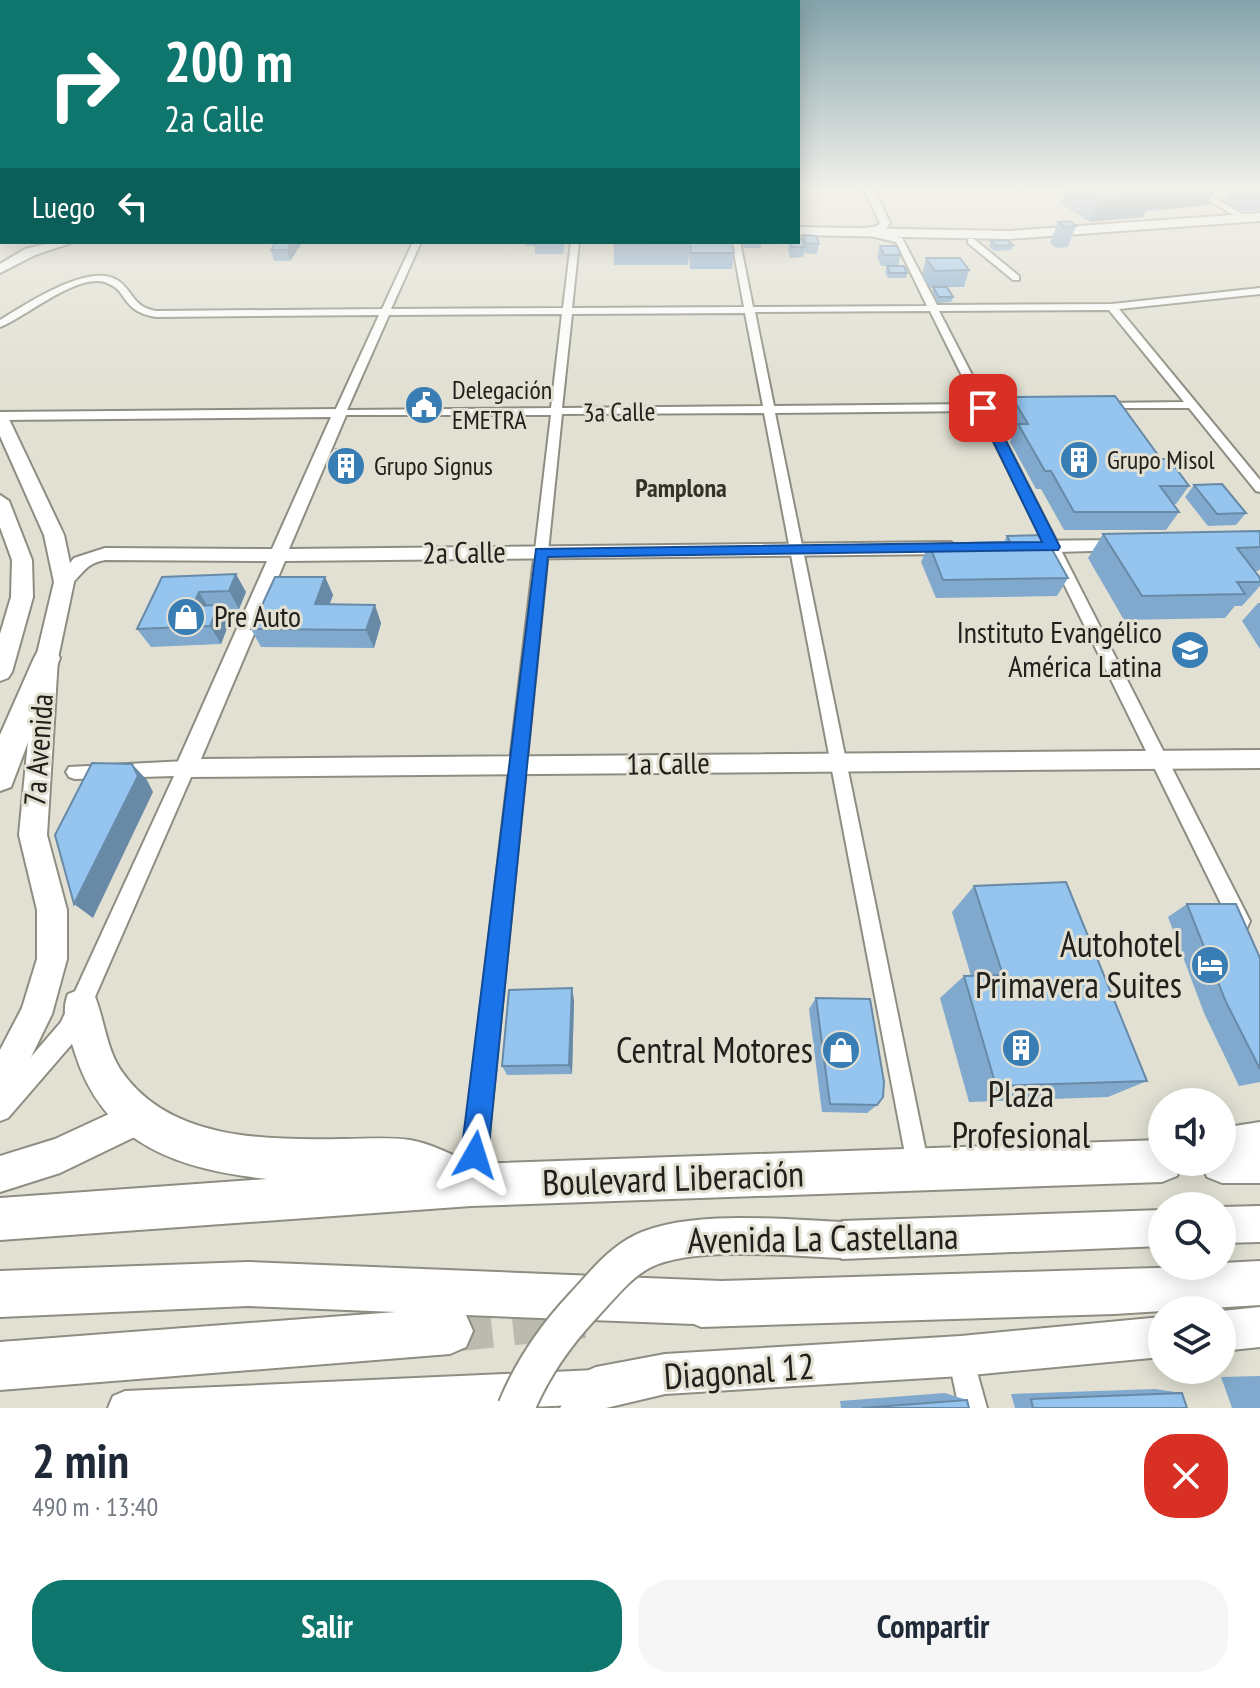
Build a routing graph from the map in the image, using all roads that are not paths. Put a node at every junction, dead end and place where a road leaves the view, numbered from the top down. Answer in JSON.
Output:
{"nodes":[{"id":1,"x":29,"y":253,"type":"edge"},
{"id":2,"x":412,"y":253,"type":"edge"},
{"id":3,"x":574,"y":253,"type":"edge"},
{"id":4,"x":738,"y":253,"type":"edge"},
{"id":5,"x":906,"y":253,"type":"edge"},
{"id":6,"x":985,"y":253,"type":"edge"},
{"id":7,"x":0,"y":269,"type":"edge"},
{"id":8,"x":1016,"y":278,"type":"dead end"},
{"id":9,"x":1260,"y":291,"type":"edge"},
{"id":10,"x":1112,"y":307,"type":"junction"},
{"id":11,"x":749,"y":309,"type":"junction"},
{"id":12,"x":934,"y":310,"type":"junction"},
{"id":13,"x":568,"y":311,"type":"junction"},
{"id":14,"x":386,"y":314,"type":"junction"},
{"id":15,"x":0,"y":324,"type":"edge"},
{"id":16,"x":1190,"y":405,"type":"junction"},
{"id":17,"x":1090,"y":406,"type":"edge"},
{"id":18,"x":1046,"y":407,"type":"edge"},
{"id":19,"x":983,"y":408,"type":"junction"},
{"id":20,"x":769,"y":410,"type":"junction"},
{"id":21,"x":340,"y":413,"type":"junction"},
{"id":22,"x":556,"y":413,"type":"junction"},
{"id":23,"x":0,"y":416,"type":"edge"},
{"id":24,"x":1260,"y":488,"type":"edge"},
{"id":25,"x":0,"y":501,"type":"edge"},
{"id":26,"x":1132,"y":546,"type":"edge"},
{"id":27,"x":1007,"y":547,"type":"edge"},
{"id":28,"x":1052,"y":547,"type":"junction"},
{"id":29,"x":962,"y":548,"type":"edge"},
{"id":30,"x":796,"y":550,"type":"junction"},
{"id":31,"x":541,"y":552,"type":"junction"},
{"id":32,"x":278,"y":555,"type":"junction"},
{"id":33,"x":64,"y":582,"type":"junction"},
{"id":34,"x":47,"y":658,"type":"junction"},
{"id":35,"x":0,"y":672,"type":"edge"},
{"id":36,"x":1159,"y":759,"type":"junction"},
{"id":37,"x":1260,"y":759,"type":"edge"},
{"id":38,"x":837,"y":762,"type":"junction"},
{"id":39,"x":518,"y":765,"type":"junction"},
{"id":40,"x":186,"y":768,"type":"junction"},
{"id":41,"x":75,"y":772,"type":"dead end"},
{"id":42,"x":0,"y":778,"type":"edge"},
{"id":43,"x":1247,"y":935,"type":"edge"},
{"id":44,"x":81,"y":1007,"type":"junction"},
{"id":45,"x":0,"y":1084,"type":"edge"},
{"id":46,"x":0,"y":1110,"type":"edge"},
{"id":47,"x":137,"y":1118,"type":"junction"},
{"id":48,"x":1260,"y":1134,"type":"edge"},
{"id":49,"x":1236,"y":1138,"type":"edge"},
{"id":50,"x":1148,"y":1160,"type":"edge"},
{"id":51,"x":1236,"y":1162,"type":"edge"},
{"id":52,"x":1260,"y":1162,"type":"edge"},
{"id":53,"x":917,"y":1169,"type":"junction"},
{"id":54,"x":0,"y":1174,"type":"edge"},
{"id":55,"x":471,"y":1185,"type":"junction"},
{"id":56,"x":0,"y":1212,"type":"edge"},
{"id":57,"x":47,"y":1217,"type":"junction"},
{"id":58,"x":0,"y":1219,"type":"edge"},
{"id":59,"x":1260,"y":1224,"type":"edge"},
{"id":60,"x":1236,"y":1225,"type":"edge"},
{"id":61,"x":1148,"y":1229,"type":"edge"},
{"id":62,"x":1260,"y":1283,"type":"edge"},
{"id":63,"x":0,"y":1294,"type":"edge"},
{"id":64,"x":718,"y":1302,"type":"junction"},
{"id":65,"x":638,"y":1311,"type":"dead end"},
{"id":66,"x":1260,"y":1327,"type":"edge"},
{"id":67,"x":1236,"y":1330,"type":"edge"},
{"id":68,"x":450,"y":1331,"type":"tunnel mouth"},
{"id":69,"x":1148,"y":1338,"type":"edge"},
{"id":70,"x":961,"y":1356,"type":"junction"},
{"id":71,"x":0,"y":1366,"type":"edge"},
{"id":72,"x":589,"y":1398,"type":"edge"},
{"id":73,"x":391,"y":1401,"type":"edge"},
{"id":74,"x":125,"y":1408,"type":"edge"},
{"id":75,"x":516,"y":1408,"type":"edge"},
{"id":76,"x":973,"y":1408,"type":"edge"}],
"edges":[{"from":1,"to":7,"type":"main road"},
{"from":2,"to":14,"type":"street"},
{"from":3,"to":13,"type":"street"},
{"from":4,"to":11,"type":"street"},
{"from":5,"to":12,"type":"street"},
{"from":6,"to":8,"type":"street"},
{"from":9,"to":10,"type":"street"},
{"from":10,"to":12,"type":"street"},
{"from":10,"to":16,"type":"street"},
{"from":11,"to":12,"type":"street"},
{"from":11,"to":13,"type":"street"},
{"from":11,"to":20,"type":"street"},
{"from":12,"to":19,"type":"street"},
{"from":13,"to":14,"type":"street"},
{"from":13,"to":22,"type":"street"},
{"from":14,"to":15,"type":"street"},
{"from":14,"to":21,"type":"street"},
{"from":16,"to":17,"type":"street"},
{"from":16,"to":24,"type":"street"},
{"from":18,"to":19,"type":"street","name":"3a Calle"},
{"from":19,"to":20,"type":"street","name":"3a Calle"},
{"from":19,"to":28,"type":"street"},
{"from":20,"to":22,"type":"street","name":"3a Calle"},
{"from":20,"to":30,"type":"street"},
{"from":21,"to":22,"type":"street","name":"3a Calle"},
{"from":21,"to":23,"type":"street","name":"3a Calle"},
{"from":21,"to":32,"type":"street"},
{"from":22,"to":31,"type":"street"},
{"from":23,"to":33,"type":"main road","name":"7a Avenida"},
{"from":25,"to":35,"type":"main road","name":"7a Avenida"},
{"from":26,"to":28,"type":"street"},
{"from":27,"to":28,"type":"street"},
{"from":28,"to":36,"type":"street"},
{"from":29,"to":30,"type":"street","name":"2a Calle"},
{"from":30,"to":31,"type":"street","name":"2a Calle"},
{"from":30,"to":38,"type":"street"},
{"from":31,"to":32,"type":"street","name":"2a Calle"},
{"from":31,"to":39,"type":"street"},
{"from":32,"to":33,"type":"street","name":"2a Calle"},
{"from":32,"to":40,"type":"street"},
{"from":33,"to":34,"type":"main road","name":"7a Avenida"},
{"from":34,"to":42,"type":"highway"},
{"from":34,"to":45,"type":"main road","name":"7a Avenida"},
{"from":36,"to":37,"type":"street","name":"1a Calle"},
{"from":36,"to":38,"type":"street","name":"1a Calle"},
{"from":36,"to":43,"type":"street"},
{"from":38,"to":39,"type":"street","name":"1a Calle"},
{"from":38,"to":53,"type":"street"},
{"from":39,"to":40,"type":"street","name":"1a Calle"},
{"from":39,"to":55,"type":"street"},
{"from":40,"to":41,"type":"street","name":"1a Calle"},
{"from":40,"to":44,"type":"street"},
{"from":44,"to":46,"type":"street"},
{"from":44,"to":47,"type":"highway"},
{"from":47,"to":54,"type":"main road"},
{"from":47,"to":55,"type":"highway"},
{"from":48,"to":49,"type":"street"},
{"from":50,"to":53,"type":"highway","name":"Boulevard Liberación"},
{"from":51,"to":52,"type":"highway"},
{"from":53,"to":55,"type":"highway","name":"Boulevard Liberación"},
{"from":55,"to":57,"type":"highway","name":"Boulevard Liberación"},
{"from":56,"to":57,"type":"highway"},
{"from":57,"to":58,"type":"highway","name":"Boulevard Liberación"},
{"from":59,"to":60,"type":"main road"},
{"from":61,"to":75,"type":"main road","name":"Avenida La Castellana","bridge":true},
{"from":62,"to":64,"type":"highway"},
{"from":63,"to":64,"type":"highway"},
{"from":64,"to":65,"type":"highway"},
{"from":66,"to":67,"type":"main road"},
{"from":68,"to":71,"type":"highway"},
{"from":69,"to":70,"type":"main road","name":"Diagonal 12"},
{"from":70,"to":72,"type":"main road","name":"Diagonal 12"},
{"from":70,"to":76,"type":"street"},
{"from":72,"to":73,"type":"street","name":"Diagonal 12"},
{"from":73,"to":74,"type":"street","name":"Diagonal 12"}]}
